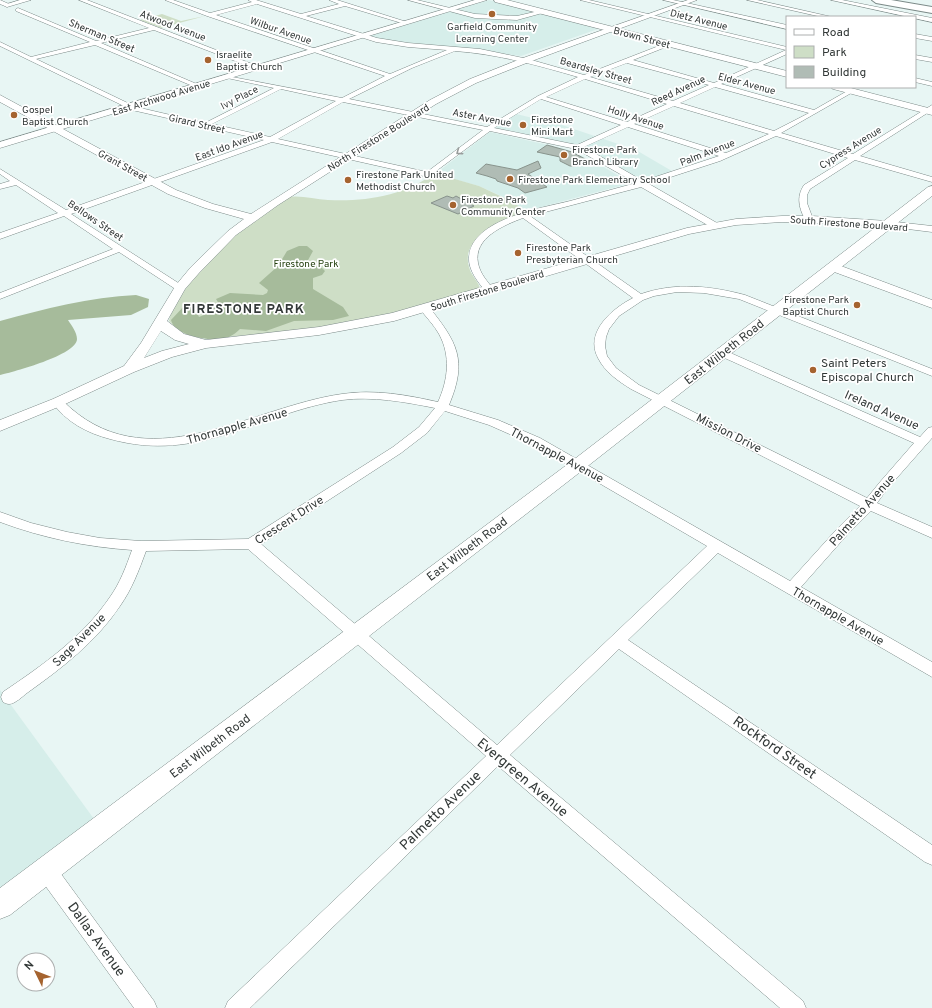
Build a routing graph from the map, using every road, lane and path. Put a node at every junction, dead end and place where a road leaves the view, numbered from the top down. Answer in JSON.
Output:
{"nodes":[{"id":1,"x":28,"y":0,"type":"edge"},
{"id":2,"x":82,"y":0,"type":"edge"},
{"id":3,"x":168,"y":0,"type":"edge"},
{"id":4,"x":251,"y":0,"type":"edge"},
{"id":5,"x":332,"y":0,"type":"edge"},
{"id":6,"x":411,"y":0,"type":"edge"},
{"id":7,"x":483,"y":0,"type":"edge"},
{"id":8,"x":498,"y":0,"type":"edge"},
{"id":9,"x":583,"y":0,"type":"edge"},
{"id":10,"x":666,"y":0,"type":"edge"},
{"id":11,"x":694,"y":0,"type":"edge"},
{"id":12,"x":750,"y":0,"type":"edge"},
{"id":13,"x":834,"y":0,"type":"edge"},
{"id":14,"x":876,"y":0,"type":"edge"},
{"id":15,"x":888,"y":0,"type":"edge"},
{"id":16,"x":915,"y":0,"type":"edge"},
{"id":17,"x":920,"y":0,"type":"edge"},
{"id":18,"x":355,"y":1,"type":"dead end"},
{"id":19,"x":258,"y":2,"type":"junction"},
{"id":20,"x":932,"y":2,"type":"edge"},
{"id":21,"x":3,"y":3,"type":"edge"},
{"id":22,"x":345,"y":4,"type":"junction"},
{"id":23,"x":683,"y":4,"type":"junction"},
{"id":24,"x":932,"y":8,"type":"edge"},
{"id":25,"x":879,"y":9,"type":"junction"},
{"id":26,"x":18,"y":10,"type":"junction"},
{"id":27,"x":448,"y":10,"type":"junction"},
{"id":28,"x":6,"y":12,"type":"dead end"},
{"id":29,"x":542,"y":12,"type":"junction"},
{"id":30,"x":871,"y":13,"type":"dead end"},
{"id":31,"x":209,"y":14,"type":"junction"},
{"id":32,"x":300,"y":16,"type":"junction"},
{"id":33,"x":650,"y":16,"type":"junction"},
{"id":34,"x":824,"y":16,"type":"edge"},
{"id":35,"x":913,"y":16,"type":"edge"},
{"id":36,"x":916,"y":17,"type":"edge"},
{"id":37,"x":932,"y":20,"type":"edge"},
{"id":38,"x":407,"y":23,"type":"junction"},
{"id":39,"x":155,"y":28,"type":"junction"},
{"id":40,"x":786,"y":28,"type":"edge"},
{"id":41,"x":612,"y":29,"type":"junction"},
{"id":42,"x":363,"y":36,"type":"junction"},
{"id":43,"x":916,"y":36,"type":"edge"},
{"id":44,"x":932,"y":39,"type":"edge"},
{"id":45,"x":95,"y":43,"type":"junction"},
{"id":46,"x":0,"y":44,"type":"edge"},
{"id":47,"x":669,"y":44,"type":"junction"},
{"id":48,"x":455,"y":49,"type":"junction"},
{"id":49,"x":786,"y":49,"type":"edge"},
{"id":50,"x":314,"y":51,"type":"junction"},
{"id":51,"x":786,"y":52,"type":"edge"},
{"id":52,"x":916,"y":57,"type":"edge"},
{"id":53,"x":30,"y":59,"type":"junction"},
{"id":54,"x":526,"y":60,"type":"junction"},
{"id":55,"x":628,"y":60,"type":"junction"},
{"id":56,"x":932,"y":60,"type":"edge"},
{"id":57,"x":756,"y":66,"type":"junction"},
{"id":58,"x":258,"y":68,"type":"junction"},
{"id":59,"x":786,"y":74,"type":"edge"},
{"id":60,"x":390,"y":76,"type":"junction"},
{"id":61,"x":229,"y":77,"type":"junction"},
{"id":62,"x":584,"y":77,"type":"junction"},
{"id":63,"x":916,"y":80,"type":"edge"},
{"id":64,"x":715,"y":84,"type":"junction"},
{"id":65,"x":932,"y":84,"type":"edge"},
{"id":66,"x":197,"y":86,"type":"junction"},
{"id":67,"x":281,"y":87,"type":"junction"},
{"id":68,"x":840,"y":88,"type":"edge"},
{"id":69,"x":852,"y":91,"type":"junction"},
{"id":70,"x":540,"y":97,"type":"junction"},
{"id":71,"x":0,"y":98,"type":"edge"},
{"id":72,"x":343,"y":100,"type":"junction"},
{"id":73,"x":673,"y":104,"type":"junction"},
{"id":74,"x":129,"y":107,"type":"junction"},
{"id":75,"x":930,"y":110,"type":"edge"},
{"id":76,"x":814,"y":112,"type":"junction"},
{"id":77,"x":414,"y":114,"type":"junction"},
{"id":78,"x":206,"y":125,"type":"junction"},
{"id":79,"x":628,"y":125,"type":"junction"},
{"id":80,"x":55,"y":128,"type":"junction"},
{"id":81,"x":489,"y":129,"type":"junction"},
{"id":82,"x":775,"y":134,"type":"junction"},
{"id":83,"x":271,"y":140,"type":"junction"},
{"id":84,"x":0,"y":145,"type":"edge"},
{"id":85,"x":578,"y":147,"type":"junction"},
{"id":86,"x":726,"y":156,"type":"junction"},
{"id":87,"x":347,"y":157,"type":"junction"},
{"id":88,"x":853,"y":157,"type":"junction"},
{"id":89,"x":0,"y":171,"type":"edge"},
{"id":90,"x":932,"y":180,"type":"edge"},
{"id":91,"x":16,"y":182,"type":"junction"},
{"id":92,"x":153,"y":182,"type":"junction"},
{"id":93,"x":643,"y":184,"type":"junction"},
{"id":94,"x":0,"y":187,"type":"edge"},
{"id":95,"x":932,"y":190,"type":"edge"},
{"id":96,"x":66,"y":213,"type":"junction"},
{"id":97,"x":525,"y":216,"type":"junction"},
{"id":98,"x":251,"y":218,"type":"junction"},
{"id":99,"x":809,"y":219,"type":"junction"},
{"id":100,"x":887,"y":224,"type":"junction"},
{"id":101,"x":714,"y":225,"type":"junction"},
{"id":102,"x":932,"y":229,"type":"edge"},
{"id":103,"x":0,"y":236,"type":"edge"},
{"id":104,"x":120,"y":249,"type":"junction"},
{"id":105,"x":588,"y":260,"type":"junction"},
{"id":106,"x":833,"y":267,"type":"junction"},
{"id":107,"x":180,"y":288,"type":"junction"},
{"id":108,"x":489,"y":290,"type":"junction"},
{"id":109,"x":0,"y":296,"type":"edge"},
{"id":110,"x":640,"y":298,"type":"junction"},
{"id":111,"x":932,"y":304,"type":"edge"},
{"id":112,"x":425,"y":309,"type":"junction"},
{"id":113,"x":777,"y":310,"type":"junction"},
{"id":114,"x":161,"y":322,"type":"junction"},
{"id":115,"x":206,"y":344,"type":"junction"},
{"id":116,"x":722,"y":353,"type":"junction"},
{"id":117,"x":129,"y":369,"type":"junction"},
{"id":118,"x":932,"y":373,"type":"edge"},
{"id":119,"x":662,"y":400,"type":"junction"},
{"id":120,"x":58,"y":402,"type":"junction"},
{"id":121,"x":442,"y":408,"type":"junction"},
{"id":122,"x":0,"y":426,"type":"edge"},
{"id":123,"x":932,"y":431,"type":"edge"},
{"id":124,"x":922,"y":442,"type":"junction"},
{"id":125,"x":578,"y":465,"type":"junction"},
{"id":126,"x":869,"y":505,"type":"junction"},
{"id":127,"x":0,"y":517,"type":"edge"},
{"id":128,"x":932,"y":533,"type":"edge"},
{"id":129,"x":251,"y":544,"type":"junction"},
{"id":130,"x":141,"y":546,"type":"junction"},
{"id":131,"x":716,"y":546,"type":"junction"},
{"id":132,"x":791,"y":589,"type":"junction"},
{"id":133,"x":356,"y":634,"type":"junction"},
{"id":134,"x":617,"y":640,"type":"junction"},
{"id":135,"x":932,"y":670,"type":"edge"},
{"id":136,"x":9,"y":697,"type":"dead end"},
{"id":137,"x":497,"y":755,"type":"junction"},
{"id":138,"x":932,"y":856,"type":"edge"},
{"id":139,"x":46,"y":870,"type":"junction"},
{"id":140,"x":0,"y":905,"type":"edge"},
{"id":141,"x":147,"y":1008,"type":"edge"},
{"id":142,"x":235,"y":1008,"type":"edge"},
{"id":143,"x":796,"y":1008,"type":"edge"}],
"edges":[{"from":1,"to":21,"type":"street"},
{"from":2,"to":39,"type":"street","name":"Atwood Avenue"},
{"from":3,"to":31,"type":"street","name":"Wilbur Avenue"},
{"from":4,"to":19,"type":"street","name":"Beardsley Street"},
{"from":5,"to":22,"type":"street"},
{"from":6,"to":27,"type":"street"},
{"from":7,"to":27,"type":"main road","name":"East Archwood Avenue"},
{"from":8,"to":29,"type":"main road","name":"Brown Street"},
{"from":9,"to":33,"type":"street","name":"Dietz Avenue"},
{"from":10,"to":23,"type":"street"},
{"from":11,"to":23,"type":"street","name":"North Firestone Boulevard"},
{"from":12,"to":34,"type":"street"},
{"from":13,"to":25,"type":"street"},
{"from":14,"to":24,"type":"highway"},
{"from":15,"to":24,"type":"highway"},
{"from":16,"to":20,"type":"highway"},
{"from":17,"to":20,"type":"highway"},
{"from":18,"to":22,"type":"street"},
{"from":19,"to":31,"type":"street"},
{"from":19,"to":32,"type":"street","name":"Beardsley Street"},
{"from":21,"to":26,"type":"street","name":"Sherman Street"},
{"from":22,"to":32,"type":"street"},
{"from":22,"to":38,"type":"street"},
{"from":23,"to":33,"type":"street","name":"North Firestone Boulevard"},
{"from":23,"to":40,"type":"street"},
{"from":25,"to":30,"type":"street"},
{"from":25,"to":35,"type":"street"},
{"from":26,"to":28,"type":"street"},
{"from":26,"to":45,"type":"street","name":"Sherman Street"},
{"from":27,"to":29,"type":"street"},
{"from":27,"to":38,"type":"main road","name":"East Archwood Avenue"},
{"from":29,"to":41,"type":"main road","name":"Brown Street"},
{"from":31,"to":50,"type":"street","name":"Wilbur Avenue"},
{"from":32,"to":42,"type":"street","name":"Beardsley Street"},
{"from":33,"to":41,"type":"street","name":"North Firestone Boulevard"},
{"from":33,"to":49,"type":"street","name":"Dietz Avenue"},
{"from":36,"to":37,"type":"street"},
{"from":38,"to":42,"type":"main road","name":"East Archwood Avenue"},
{"from":39,"to":45,"type":"street"},
{"from":39,"to":58,"type":"street","name":"Atwood Avenue"},
{"from":41,"to":47,"type":"main road","name":"Brown Street"},
{"from":41,"to":54,"type":"street","name":"North Firestone Boulevard"},
{"from":42,"to":48,"type":"street","name":"Beardsley Street"},
{"from":42,"to":50,"type":"main road","name":"East Archwood Avenue"},
{"from":43,"to":44,"type":"street"},
{"from":45,"to":53,"type":"street"},
{"from":45,"to":66,"type":"street","name":"Sherman Street"},
{"from":46,"to":53,"type":"street","name":"Girard Street"},
{"from":47,"to":55,"type":"street"},
{"from":47,"to":57,"type":"main road","name":"Brown Street"},
{"from":48,"to":54,"type":"street","name":"Beardsley Street"},
{"from":48,"to":60,"type":"street","name":"East Ido Avenue"},
{"from":50,"to":58,"type":"main road","name":"East Archwood Avenue"},
{"from":50,"to":60,"type":"street","name":"Wilbur Avenue"},
{"from":51,"to":57,"type":"street","name":"Reed Avenue"},
{"from":52,"to":56,"type":"street"},
{"from":53,"to":74,"type":"street","name":"Girard Street"},
{"from":54,"to":62,"type":"street","name":"Beardsley Street"},
{"from":54,"to":77,"type":"street","name":"North Firestone Boulevard"},
{"from":55,"to":62,"type":"street"},
{"from":55,"to":64,"type":"street","name":"Elder Avenue"},
{"from":57,"to":59,"type":"main road","name":"Brown Street"},
{"from":57,"to":64,"type":"street","name":"Reed Avenue"},
{"from":58,"to":61,"type":"main road","name":"East Archwood Avenue"},
{"from":60,"to":72,"type":"street","name":"East Ido Avenue"},
{"from":61,"to":66,"type":"main road","name":"East Archwood Avenue"},
{"from":61,"to":67,"type":"street","name":"Aster Avenue"},
{"from":62,"to":70,"type":"street"},
{"from":62,"to":73,"type":"street","name":"Beardsley Street"},
{"from":63,"to":65,"type":"street"},
{"from":64,"to":73,"type":"street","name":"Reed Avenue"},
{"from":64,"to":76,"type":"street","name":"Elder Avenue"},
{"from":66,"to":74,"type":"main road","name":"East Archwood Avenue"},
{"from":67,"to":72,"type":"street","name":"Aster Avenue"},
{"from":67,"to":78,"type":"street","name":"Ivy Place"},
{"from":68,"to":69,"type":"main road"},
{"from":69,"to":75,"type":"main road"},
{"from":69,"to":76,"type":"street","name":"Palm Avenue"},
{"from":70,"to":79,"type":"street","name":"Holly Avenue"},
{"from":70,"to":81,"type":"street"},
{"from":71,"to":80,"type":"street","name":"Grant Street"},
{"from":72,"to":77,"type":"street","name":"Aster Avenue"},
{"from":72,"to":83,"type":"street","name":"East Ido Avenue"},
{"from":73,"to":79,"type":"street","name":"Reed Avenue"},
{"from":73,"to":82,"type":"street","name":"Beardsley Street"},
{"from":74,"to":78,"type":"street","name":"Girard Street"},
{"from":74,"to":80,"type":"main road","name":"East Archwood Avenue"},
{"from":75,"to":88,"type":"street","name":"Cypress Avenue"},
{"from":76,"to":82,"type":"street","name":"Palm Avenue"},
{"from":77,"to":81,"type":"street","name":"Aster Avenue"},
{"from":77,"to":87,"type":"street","name":"North Firestone Boulevard"},
{"from":78,"to":83,"type":"street","name":"Girard Street"},
{"from":79,"to":85,"type":"street","name":"Reed Avenue"},
{"from":79,"to":86,"type":"street","name":"Holly Avenue"},
{"from":80,"to":84,"type":"main road","name":"East Archwood Avenue"},
{"from":80,"to":92,"type":"street","name":"Grant Street"},
{"from":81,"to":85,"type":"street","name":"Aster Avenue"},
{"from":81,"to":87,"type":"street","name":"Girard Street","one_way":true},
{"from":82,"to":86,"type":"street","name":"Palm Avenue"},
{"from":82,"to":88,"type":"street","name":"Beardsley Street"},
{"from":83,"to":87,"type":"street","name":"Girard Street"},
{"from":83,"to":92,"type":"street","name":"East Ido Avenue"},
{"from":85,"to":93,"type":"street","name":"Aster Avenue"},
{"from":86,"to":93,"type":"street","name":"Palm Avenue"},
{"from":87,"to":98,"type":"street","name":"North Firestone Boulevard"},
{"from":88,"to":90,"type":"street","name":"Beardsley Street"},
{"from":88,"to":99,"type":"street","name":"Cypress Avenue"},
{"from":89,"to":91,"type":"street","name":"Bellows Street"},
{"from":91,"to":94,"type":"street"},
{"from":91,"to":96,"type":"street","name":"Bellows Street"},
{"from":92,"to":96,"type":"street","name":"East Ido Avenue"},
{"from":92,"to":98,"type":"street","name":"Grant Street"},
{"from":93,"to":97,"type":"street","name":"Palm Avenue"},
{"from":93,"to":101,"type":"street","name":"Aster Avenue"},
{"from":95,"to":100,"type":"main road","name":"East Wilbeth Road"},
{"from":96,"to":103,"type":"street","name":"East Ido Avenue"},
{"from":96,"to":104,"type":"street","name":"Bellows Street"},
{"from":97,"to":105,"type":"street"},
{"from":97,"to":108,"type":"street","name":"Palm Avenue"},
{"from":98,"to":107,"type":"street","name":"North Firestone Boulevard"},
{"from":99,"to":100,"type":"street","name":"South Firestone Boulevard"},
{"from":99,"to":101,"type":"street","name":"South Firestone Boulevard"},
{"from":100,"to":102,"type":"street","name":"South Firestone Boulevard"},
{"from":100,"to":106,"type":"main road","name":"East Wilbeth Road"},
{"from":101,"to":105,"type":"street","name":"South Firestone Boulevard"},
{"from":104,"to":107,"type":"street","name":"Bellows Street"},
{"from":104,"to":109,"type":"street"},
{"from":105,"to":108,"type":"street","name":"South Firestone Boulevard"},
{"from":105,"to":110,"type":"street"},
{"from":106,"to":111,"type":"street"},
{"from":106,"to":113,"type":"main road","name":"East Wilbeth Road"},
{"from":107,"to":114,"type":"street","name":"North Firestone Boulevard"},
{"from":108,"to":112,"type":"street","name":"South Firestone Boulevard"},
{"from":110,"to":113,"type":"street"},
{"from":110,"to":119,"type":"street","name":"Mission Drive"},
{"from":112,"to":115,"type":"street","name":"South Firestone Boulevard"},
{"from":112,"to":121,"type":"street","name":"Crescent Drive"},
{"from":113,"to":116,"type":"main road","name":"East Wilbeth Road"},
{"from":113,"to":118,"type":"street"},
{"from":114,"to":115,"type":"street","name":"South Firestone Boulevard"},
{"from":114,"to":117,"type":"street","name":"North Firestone Boulevard"},
{"from":115,"to":117,"type":"street","name":"South Firestone Boulevard"},
{"from":116,"to":119,"type":"main road","name":"East Wilbeth Road"},
{"from":116,"to":124,"type":"street","name":"Ireland Avenue"},
{"from":117,"to":120,"type":"street","name":"South Firestone Boulevard"},
{"from":119,"to":125,"type":"main road","name":"East Wilbeth Road"},
{"from":119,"to":126,"type":"street","name":"Mission Drive"},
{"from":120,"to":121,"type":"street","name":"Thornapple Avenue"},
{"from":120,"to":122,"type":"street","name":"South Firestone Boulevard"},
{"from":121,"to":125,"type":"street","name":"Thornapple Avenue"},
{"from":121,"to":129,"type":"street","name":"Crescent Drive"},
{"from":123,"to":124,"type":"street","name":"Palmetto Avenue"},
{"from":124,"to":126,"type":"street","name":"Palmetto Avenue"},
{"from":125,"to":131,"type":"street","name":"Thornapple Avenue"},
{"from":125,"to":133,"type":"main road","name":"East Wilbeth Road"},
{"from":126,"to":128,"type":"street","name":"Mission Drive"},
{"from":126,"to":132,"type":"street","name":"Palmetto Avenue"},
{"from":127,"to":130,"type":"street","name":"Crescent Drive"},
{"from":129,"to":130,"type":"street","name":"Crescent Drive"},
{"from":129,"to":133,"type":"street","name":"Evergreen Avenue"},
{"from":130,"to":136,"type":"street","name":"Sage Avenue"},
{"from":131,"to":132,"type":"street","name":"Thornapple Avenue"},
{"from":131,"to":134,"type":"street","name":"Palmetto Avenue"},
{"from":132,"to":135,"type":"street","name":"Thornapple Avenue"},
{"from":133,"to":137,"type":"street","name":"Evergreen Avenue"},
{"from":133,"to":139,"type":"main road","name":"East Wilbeth Road"},
{"from":134,"to":137,"type":"street","name":"Palmetto Avenue"},
{"from":134,"to":138,"type":"street","name":"Rockford Street"},
{"from":137,"to":142,"type":"street","name":"Palmetto Avenue"},
{"from":137,"to":143,"type":"street","name":"Evergreen Avenue"},
{"from":139,"to":140,"type":"main road","name":"East Wilbeth Road"},
{"from":139,"to":141,"type":"street","name":"Dallas Avenue"}]}
